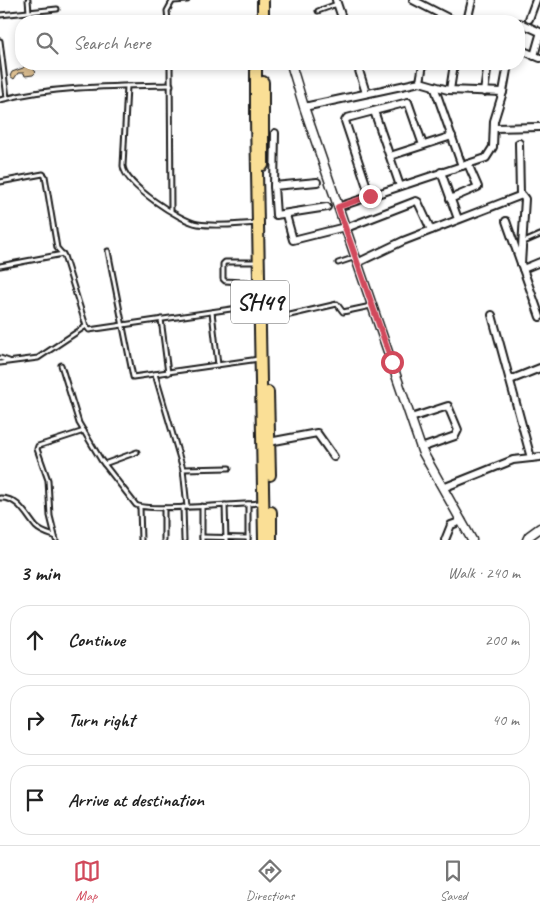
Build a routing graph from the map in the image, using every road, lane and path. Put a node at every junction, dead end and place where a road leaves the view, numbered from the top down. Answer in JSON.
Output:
{"nodes":[{"id":1,"x":28,"y":0,"type":"edge"},
{"id":2,"x":173,"y":0,"type":"edge"},
{"id":3,"x":187,"y":0,"type":"edge"},
{"id":4,"x":257,"y":0,"type":"edge"},
{"id":5,"x":263,"y":0,"type":"edge"},
{"id":6,"x":412,"y":0,"type":"edge"},
{"id":7,"x":472,"y":0,"type":"edge"},
{"id":8,"x":535,"y":0,"type":"edge"},
{"id":9,"x":337,"y":2,"type":"edge"},
{"id":10,"x":57,"y":9,"type":"dead end"},
{"id":11,"x":318,"y":11,"type":"dead end"},
{"id":12,"x":29,"y":12,"type":"junction"},
{"id":13,"x":0,"y":15,"type":"edge"},
{"id":14,"x":167,"y":15,"type":"edge"},
{"id":15,"x":261,"y":15,"type":"edge"},
{"id":16,"x":262,"y":15,"type":"edge"},
{"id":17,"x":341,"y":15,"type":"edge"},
{"id":18,"x":442,"y":15,"type":"edge"},
{"id":19,"x":468,"y":15,"type":"edge"},
{"id":20,"x":529,"y":19,"type":"dead end"},
{"id":21,"x":525,"y":26,"type":"edge"},
{"id":22,"x":540,"y":34,"type":"edge"},
{"id":23,"x":0,"y":41,"type":"edge"},
{"id":24,"x":525,"y":52,"type":"edge"},
{"id":25,"x":537,"y":57,"type":"edge"},
{"id":26,"x":170,"y":70,"type":"edge"},
{"id":27,"x":256,"y":70,"type":"edge"},
{"id":28,"x":263,"y":70,"type":"edge"},
{"id":29,"x":293,"y":70,"type":"edge"},
{"id":30,"x":360,"y":70,"type":"edge"},
{"id":31,"x":422,"y":70,"type":"edge"},
{"id":32,"x":453,"y":70,"type":"edge"},
{"id":33,"x":487,"y":70,"type":"edge"},
{"id":34,"x":507,"y":70,"type":"edge"},
{"id":35,"x":420,"y":82,"type":"junction"},
{"id":36,"x":171,"y":85,"type":"junction"},
{"id":37,"x":126,"y":86,"type":"junction"},
{"id":38,"x":434,"y":86,"type":"junction"},
{"id":39,"x":450,"y":90,"type":"junction"},
{"id":40,"x":484,"y":92,"type":"junction"},
{"id":41,"x":503,"y":92,"type":"junction"},
{"id":42,"x":366,"y":93,"type":"junction"},
{"id":43,"x":7,"y":98,"type":"junction"},
{"id":44,"x":0,"y":100,"type":"edge"},
{"id":45,"x":304,"y":107,"type":"junction"},
{"id":46,"x":374,"y":111,"type":"junction"},
{"id":47,"x":540,"y":127,"type":"edge"},
{"id":48,"x":494,"y":128,"type":"junction"},
{"id":49,"x":275,"y":133,"type":"dead end"},
{"id":50,"x":452,"y":136,"type":"junction"},
{"id":51,"x":519,"y":143,"type":"dead end"},
{"id":52,"x":424,"y":145,"type":"junction"},
{"id":53,"x":390,"y":156,"type":"junction"},
{"id":54,"x":269,"y":159,"type":"junction"},
{"id":55,"x":465,"y":165,"type":"junction"},
{"id":56,"x":441,"y":172,"type":"junction"},
{"id":57,"x":0,"y":182,"type":"edge"},
{"id":58,"x":317,"y":182,"type":"dead end"},
{"id":59,"x":274,"y":186,"type":"junction"},
{"id":60,"x":400,"y":186,"type":"junction"},
{"id":61,"x":520,"y":195,"type":"junction"},
{"id":62,"x":370,"y":196,"type":"junction"},
{"id":63,"x":450,"y":199,"type":"junction"},
{"id":64,"x":327,"y":207,"type":"dead end"},
{"id":65,"x":338,"y":207,"type":"junction"},
{"id":66,"x":170,"y":211,"type":"junction"},
{"id":67,"x":286,"y":215,"type":"junction"},
{"id":68,"x":458,"y":219,"type":"junction"},
{"id":69,"x":506,"y":221,"type":"dead end"},
{"id":70,"x":258,"y":223,"type":"junction"},
{"id":71,"x":346,"y":228,"type":"junction"},
{"id":72,"x":431,"y":230,"type":"junction"},
{"id":73,"x":540,"y":235,"type":"edge"},
{"id":74,"x":524,"y":242,"type":"junction"},
{"id":75,"x":108,"y":251,"type":"dead end"},
{"id":76,"x":62,"y":254,"type":"junction"},
{"id":77,"x":356,"y":260,"type":"junction"},
{"id":78,"x":259,"y":262,"type":"junction"},
{"id":79,"x":540,"y":262,"type":"edge"},
{"id":80,"x":338,"y":263,"type":"dead end"},
{"id":81,"x":0,"y":265,"type":"edge"},
{"id":82,"x":522,"y":266,"type":"junction"},
{"id":83,"x":259,"y":283,"type":"junction"},
{"id":84,"x":260,"y":305,"type":"junction"},
{"id":85,"x":372,"y":306,"type":"junction"},
{"id":86,"x":212,"y":312,"type":"junction"},
{"id":87,"x":492,"y":315,"type":"dead end"},
{"id":88,"x":276,"y":318,"type":"dead end"},
{"id":89,"x":540,"y":318,"type":"edge"},
{"id":90,"x":161,"y":319,"type":"junction"},
{"id":91,"x":121,"y":324,"type":"junction"},
{"id":92,"x":86,"y":326,"type":"junction"},
{"id":93,"x":0,"y":358,"type":"edge"},
{"id":94,"x":260,"y":359,"type":"junction"},
{"id":95,"x":11,"y":362,"type":"junction"},
{"id":96,"x":0,"y":363,"type":"edge"},
{"id":97,"x":61,"y":365,"type":"dead end"},
{"id":98,"x":218,"y":365,"type":"junction"},
{"id":99,"x":540,"y":368,"type":"edge"},
{"id":100,"x":168,"y":373,"type":"junction"},
{"id":101,"x":155,"y":374,"type":"junction"},
{"id":102,"x":510,"y":380,"type":"junction"},
{"id":103,"x":411,"y":418,"type":"junction"},
{"id":104,"x":84,"y":431,"type":"junction"},
{"id":105,"x":269,"y":442,"type":"junction"},
{"id":106,"x":421,"y":448,"type":"junction"},
{"id":107,"x":137,"y":452,"type":"dead end"},
{"id":108,"x":334,"y":457,"type":"dead end"},
{"id":109,"x":540,"y":457,"type":"edge"},
{"id":110,"x":531,"y":458,"type":"junction"},
{"id":111,"x":104,"y":464,"type":"junction"},
{"id":112,"x":229,"y":468,"type":"dead end"},
{"id":113,"x":183,"y":469,"type":"junction"},
{"id":114,"x":443,"y":488,"type":"junction"},
{"id":115,"x":0,"y":498,"type":"edge"},
{"id":116,"x":264,"y":502,"type":"junction"},
{"id":117,"x":248,"y":504,"type":"junction"},
{"id":118,"x":225,"y":505,"type":"junction"},
{"id":119,"x":202,"y":506,"type":"junction"},
{"id":120,"x":185,"y":507,"type":"junction"},
{"id":121,"x":140,"y":508,"type":"junction"},
{"id":122,"x":164,"y":508,"type":"junction"},
{"id":123,"x":462,"y":521,"type":"junction"},
{"id":124,"x":540,"y":528,"type":"edge"},
{"id":125,"x":56,"y":538,"type":"edge"},
{"id":126,"x":202,"y":539,"type":"edge"},
{"id":127,"x":226,"y":539,"type":"edge"},
{"id":128,"x":248,"y":539,"type":"edge"},
{"id":129,"x":141,"y":540,"type":"edge"},
{"id":130,"x":164,"y":540,"type":"edge"},
{"id":131,"x":184,"y":540,"type":"edge"},
{"id":132,"x":264,"y":540,"type":"edge"},
{"id":133,"x":271,"y":540,"type":"edge"},
{"id":134,"x":445,"y":540,"type":"edge"},
{"id":135,"x":472,"y":540,"type":"edge"},
{"id":136,"x":527,"y":540,"type":"edge"}],
"edges":[{"from":1,"to":12,"type":"lane"},
{"from":2,"to":3,"type":"lane"},
{"from":2,"to":14,"type":"lane"},
{"from":4,"to":15,"type":"main road"},
{"from":5,"to":16,"type":"main road"},
{"from":6,"to":18,"type":"street"},
{"from":7,"to":19,"type":"street"},
{"from":8,"to":20,"type":"street"},
{"from":9,"to":11,"type":"lane"},
{"from":9,"to":17,"type":"street"},
{"from":10,"to":12,"type":"lane"},
{"from":12,"to":13,"type":"lane"},
{"from":21,"to":22,"type":"street"},
{"from":22,"to":25,"type":"street"},
{"from":23,"to":43,"type":"lane"},
{"from":24,"to":25,"type":"street"},
{"from":26,"to":36,"type":"lane"},
{"from":27,"to":70,"type":"main road","number":"SH49"},
{"from":28,"to":54,"type":"main road","number":"SH49"},
{"from":29,"to":45,"type":"street"},
{"from":30,"to":42,"type":"street"},
{"from":31,"to":35,"type":"street"},
{"from":32,"to":39,"type":"street"},
{"from":33,"to":40,"type":"street"},
{"from":34,"to":41,"type":"street"},
{"from":35,"to":38,"type":"street"},
{"from":35,"to":42,"type":"street"},
{"from":36,"to":37,"type":"lane"},
{"from":36,"to":66,"type":"lane"},
{"from":37,"to":43,"type":"lane"},
{"from":37,"to":66,"type":"lane"},
{"from":38,"to":39,"type":"street"},
{"from":38,"to":50,"type":"street"},
{"from":39,"to":40,"type":"street"},
{"from":40,"to":41,"type":"street"},
{"from":41,"to":48,"type":"street"},
{"from":42,"to":45,"type":"street"},
{"from":43,"to":44,"type":"lane"},
{"from":45,"to":65,"type":"street"},
{"from":46,"to":52,"type":"street"},
{"from":46,"to":53,"type":"street"},
{"from":46,"to":62,"type":"street"},
{"from":47,"to":48,"type":"street"},
{"from":48,"to":55,"type":"street"},
{"from":49,"to":54,"type":"street"},
{"from":50,"to":52,"type":"street"},
{"from":50,"to":55,"type":"street"},
{"from":51,"to":61,"type":"street"},
{"from":52,"to":53,"type":"street"},
{"from":53,"to":60,"type":"street"},
{"from":54,"to":59,"type":"street"},
{"from":54,"to":105,"type":"main road","number":"SH49"},
{"from":55,"to":56,"type":"street"},
{"from":55,"to":63,"type":"street"},
{"from":56,"to":60,"type":"street"},
{"from":56,"to":63,"type":"street"},
{"from":57,"to":76,"type":"lane"},
{"from":58,"to":59,"type":"street"},
{"from":59,"to":67,"type":"street"},
{"from":60,"to":62,"type":"street"},
{"from":61,"to":68,"type":"street"},
{"from":61,"to":74,"type":"street"},
{"from":62,"to":65,"type":"street"},
{"from":63,"to":68,"type":"street"},
{"from":64,"to":67,"type":"street"},
{"from":65,"to":71,"type":"street"},
{"from":66,"to":70,"type":"lane"},
{"from":67,"to":71,"type":"street"},
{"from":68,"to":72,"type":"street"},
{"from":69,"to":82,"type":"street"},
{"from":70,"to":78,"type":"main road","number":"SH49"},
{"from":71,"to":72,"type":"street"},
{"from":71,"to":77,"type":"street"},
{"from":72,"to":77,"type":"street"},
{"from":73,"to":74,"type":"lane"},
{"from":74,"to":82,"type":"street"},
{"from":75,"to":91,"type":"lane"},
{"from":76,"to":81,"type":"lane"},
{"from":76,"to":92,"type":"lane"},
{"from":77,"to":80,"type":"lane"},
{"from":77,"to":85,"type":"street"},
{"from":78,"to":83,"type":"main road","number":"SH49"},
{"from":78,"to":83,"type":"lane"},
{"from":79,"to":82,"type":"street"},
{"from":82,"to":89,"type":"street"},
{"from":83,"to":84,"type":"main road","number":"SH49"},
{"from":84,"to":86,"type":"lane"},
{"from":84,"to":94,"type":"main road","number":"SH49"},
{"from":85,"to":88,"type":"lane"},
{"from":85,"to":103,"type":"street"},
{"from":86,"to":90,"type":"lane"},
{"from":86,"to":98,"type":"lane"},
{"from":87,"to":102,"type":"street"},
{"from":90,"to":91,"type":"lane"},
{"from":90,"to":100,"type":"lane"},
{"from":91,"to":92,"type":"lane"},
{"from":91,"to":101,"type":"lane"},
{"from":92,"to":95,"type":"lane"},
{"from":93,"to":95,"type":"lane"},
{"from":94,"to":98,"type":"lane"},
{"from":94,"to":116,"type":"main road","number":"SH49"},
{"from":95,"to":96,"type":"lane"},
{"from":97,"to":104,"type":"lane"},
{"from":98,"to":100,"type":"lane"},
{"from":99,"to":102,"type":"street"},
{"from":100,"to":101,"type":"lane"},
{"from":101,"to":113,"type":"lane"},
{"from":102,"to":110,"type":"street"},
{"from":103,"to":106,"type":"street"},
{"from":103,"to":106,"type":"street"},
{"from":104,"to":111,"type":"lane"},
{"from":104,"to":125,"type":"lane"},
{"from":105,"to":108,"type":"street"},
{"from":105,"to":133,"type":"main road","number":"SH49"},
{"from":106,"to":114,"type":"street"},
{"from":107,"to":111,"type":"lane"},
{"from":109,"to":110,"type":"street"},
{"from":110,"to":114,"type":"street"},
{"from":111,"to":121,"type":"lane"},
{"from":112,"to":113,"type":"lane"},
{"from":113,"to":120,"type":"lane"},
{"from":114,"to":123,"type":"street"},
{"from":115,"to":125,"type":"lane"},
{"from":116,"to":117,"type":"lane"},
{"from":116,"to":132,"type":"main road","number":"SH49"},
{"from":117,"to":118,"type":"lane"},
{"from":117,"to":128,"type":"lane"},
{"from":118,"to":119,"type":"lane"},
{"from":118,"to":127,"type":"lane"},
{"from":119,"to":120,"type":"lane"},
{"from":119,"to":126,"type":"lane"},
{"from":120,"to":122,"type":"lane"},
{"from":120,"to":131,"type":"lane"},
{"from":121,"to":122,"type":"lane"},
{"from":121,"to":129,"type":"lane"},
{"from":122,"to":130,"type":"lane"},
{"from":123,"to":134,"type":"street"},
{"from":123,"to":135,"type":"street"},
{"from":124,"to":136,"type":"street"},
{"from":126,"to":127,"type":"lane"},
{"from":127,"to":128,"type":"lane"}]}
